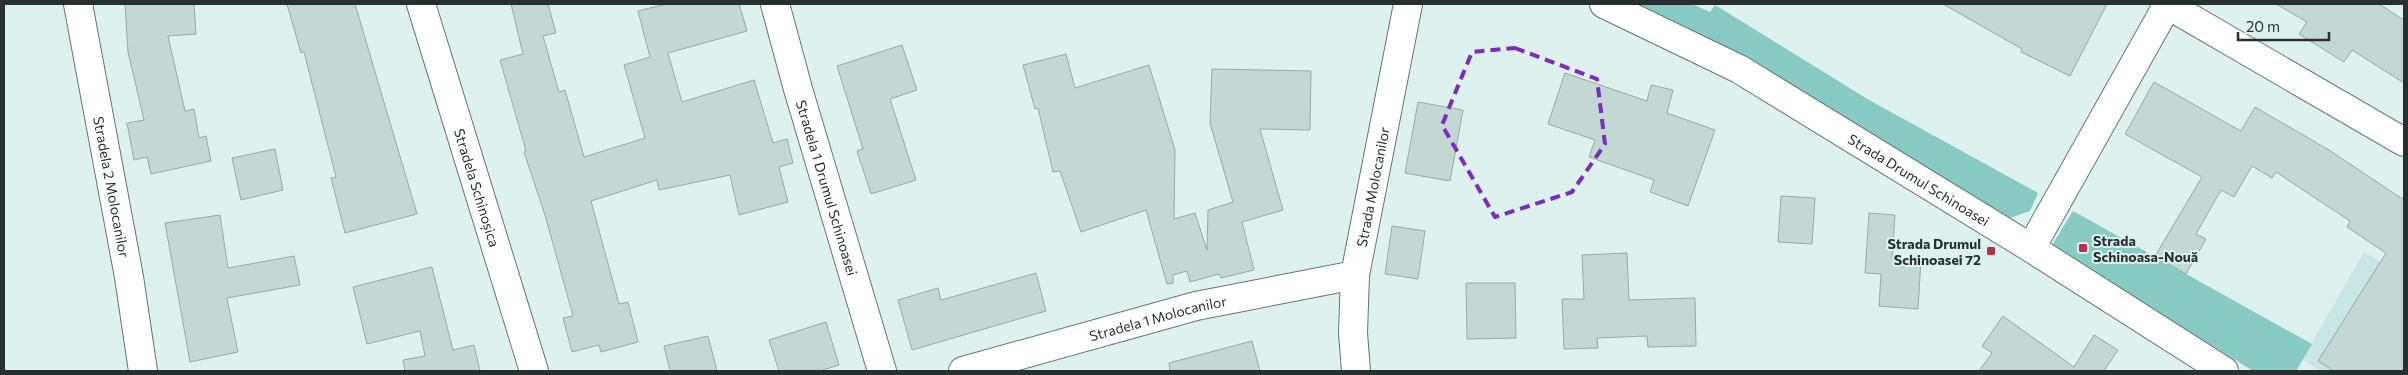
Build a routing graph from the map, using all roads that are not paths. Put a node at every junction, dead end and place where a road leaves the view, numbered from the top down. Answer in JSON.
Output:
{"nodes":[{"id":1,"x":78,"y":4,"type":"edge"},
{"id":2,"x":421,"y":4,"type":"edge"},
{"id":3,"x":775,"y":4,"type":"edge"},
{"id":4,"x":1408,"y":4,"type":"edge"},
{"id":5,"x":1604,"y":4,"type":"edge"},
{"id":6,"x":2167,"y":4,"type":"edge"},
{"id":7,"x":2404,"y":142,"type":"edge"},
{"id":8,"x":2031,"y":248,"type":"junction"},
{"id":9,"x":1355,"y":275,"type":"junction"},
{"id":10,"x":142,"y":371,"type":"edge"},
{"id":11,"x":534,"y":371,"type":"edge"},
{"id":12,"x":882,"y":371,"type":"edge"},
{"id":13,"x":964,"y":371,"type":"edge"},
{"id":14,"x":1356,"y":371,"type":"edge"},
{"id":15,"x":2224,"y":371,"type":"edge"}],
"edges":[{"from":1,"to":10,"type":"street","name":"Stradela 2 Molocanilor"},
{"from":2,"to":11,"type":"street","name":"Stradela Schinoșica"},
{"from":3,"to":12,"type":"street","name":"Stradela 1 Drumul Schinoasei"},
{"from":4,"to":9,"type":"street","name":"Strada Molocanilor"},
{"from":5,"to":8,"type":"street","name":"Strada Drumul Schinoasei"},
{"from":6,"to":7,"type":"street"},
{"from":6,"to":8,"type":"street"},
{"from":8,"to":15,"type":"street","name":"Strada Drumul Schinoasei"},
{"from":9,"to":13,"type":"street","name":"Stradela 1 Molocanilor"},
{"from":9,"to":14,"type":"street","name":"Strada Molocanilor"}]}
